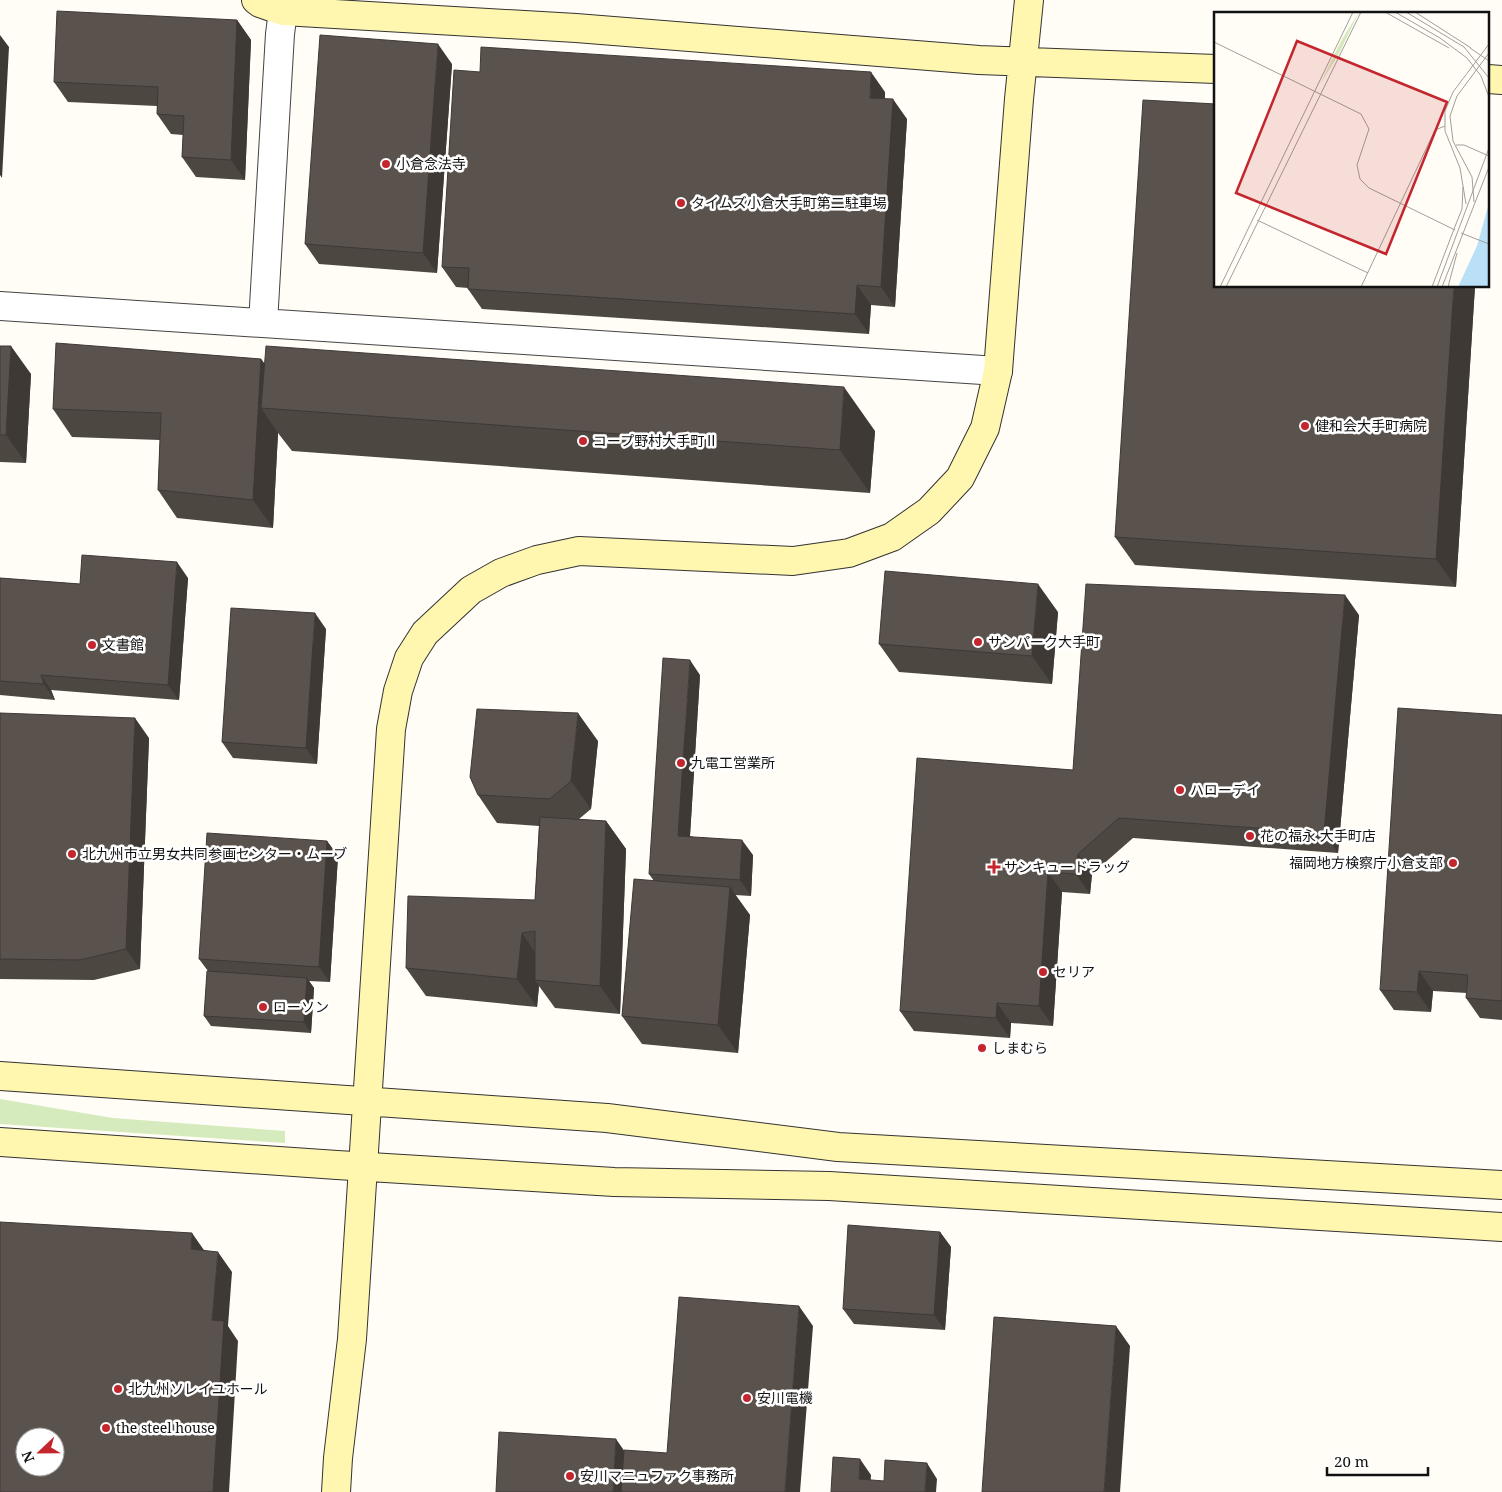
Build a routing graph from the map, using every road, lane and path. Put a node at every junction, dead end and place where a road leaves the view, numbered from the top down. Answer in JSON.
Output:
{"nodes":[{"id":1,"x":256,"y":0,"type":"edge"},
{"id":2,"x":1029,"y":0,"type":"edge"},
{"id":3,"x":283,"y":11,"type":"junction"},
{"id":4,"x":1023,"y":62,"type":"junction"},
{"id":5,"x":1214,"y":69,"type":"edge"},
{"id":6,"x":0,"y":306,"type":"edge"},
{"id":7,"x":263,"y":324,"type":"junction"},
{"id":8,"x":998,"y":371,"type":"junction"},
{"id":9,"x":0,"y":1076,"type":"edge"},
{"id":10,"x":366,"y":1102,"type":"junction"},
{"id":11,"x":0,"y":1142,"type":"edge"},
{"id":12,"x":362,"y":1167,"type":"junction"},
{"id":13,"x":1502,"y":1185,"type":"edge"},
{"id":14,"x":1502,"y":1227,"type":"edge"},
{"id":15,"x":336,"y":1492,"type":"edge"}],
"edges":[{"from":1,"to":3,"type":"street"},
{"from":2,"to":4,"type":"street"},
{"from":3,"to":4,"type":"street"},
{"from":3,"to":7,"type":"street"},
{"from":4,"to":5,"type":"street"},
{"from":4,"to":8,"type":"street"},
{"from":6,"to":7,"type":"street"},
{"from":7,"to":8,"type":"street"},
{"from":8,"to":10,"type":"street"},
{"from":9,"to":10,"type":"street"},
{"from":10,"to":12,"type":"street"},
{"from":10,"to":13,"type":"street"},
{"from":11,"to":12,"type":"street"},
{"from":12,"to":14,"type":"street"},
{"from":12,"to":15,"type":"street"}]}
